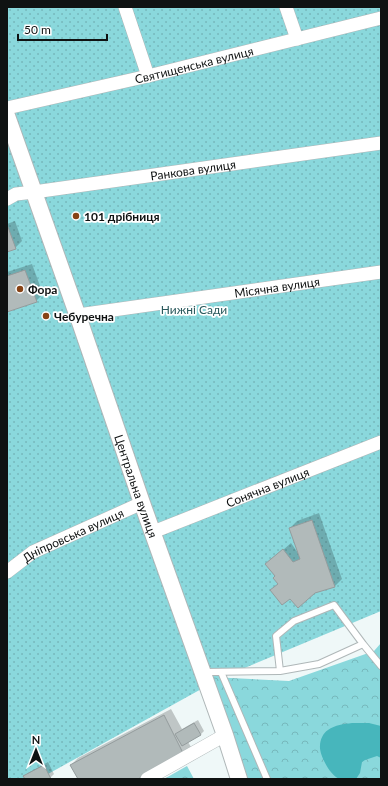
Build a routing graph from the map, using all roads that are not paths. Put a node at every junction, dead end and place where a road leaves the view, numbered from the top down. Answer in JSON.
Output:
{"nodes":[{"id":1,"x":125,"y":7,"type":"edge"},
{"id":2,"x":286,"y":7,"type":"edge"},
{"id":3,"x":381,"y":18,"type":"edge"},
{"id":4,"x":297,"y":39,"type":"junction"},
{"id":5,"x":148,"y":76,"type":"junction"},
{"id":6,"x":7,"y":108,"type":"edge"},
{"id":7,"x":7,"y":116,"type":"edge"},
{"id":8,"x":381,"y":143,"type":"edge"},
{"id":9,"x":34,"y":192,"type":"junction"},
{"id":10,"x":7,"y":199,"type":"edge"},
{"id":11,"x":381,"y":272,"type":"edge"},
{"id":12,"x":78,"y":315,"type":"junction"},
{"id":13,"x":381,"y":442,"type":"edge"},
{"id":14,"x":142,"y":503,"type":"junction"},
{"id":15,"x":153,"y":532,"type":"junction"},
{"id":16,"x":7,"y":572,"type":"edge"},
{"id":17,"x":363,"y":644,"type":"junction"},
{"id":18,"x":381,"y":666,"type":"edge"},
{"id":19,"x":280,"y":671,"type":"junction"},
{"id":20,"x":203,"y":672,"type":"junction"},
{"id":21,"x":220,"y":672,"type":"junction"},
{"id":22,"x":225,"y":735,"type":"junction"},
{"id":23,"x":147,"y":779,"type":"edge"},
{"id":24,"x":239,"y":779,"type":"edge"},
{"id":25,"x":267,"y":779,"type":"edge"}],
"edges":[{"from":1,"to":5,"type":"street"},
{"from":2,"to":4,"type":"street"},
{"from":3,"to":4,"type":"street","name":"Святищенська вулиця"},
{"from":4,"to":5,"type":"street","name":"Святищенська вулиця"},
{"from":5,"to":6,"type":"street","name":"Святищенська вулиця"},
{"from":7,"to":9,"type":"street","name":"Центральна вулиця"},
{"from":8,"to":9,"type":"street","name":"Ранкова вулиця"},
{"from":9,"to":10,"type":"street","name":"Ранкова вулиця"},
{"from":9,"to":12,"type":"street","name":"Центральна вулиця"},
{"from":11,"to":12,"type":"street","name":"Місячна вулиця"},
{"from":12,"to":14,"type":"street","name":"Центральна вулиця"},
{"from":13,"to":15,"type":"street","name":"Сонячна вулиця"},
{"from":14,"to":15,"type":"street","name":"Центральна вулиця"},
{"from":14,"to":16,"type":"street","name":"Дніпровська вулиця"},
{"from":15,"to":20,"type":"street","name":"Центральна вулиця"},
{"from":17,"to":18,"type":"lane"},
{"from":17,"to":19,"type":"lane"},
{"from":17,"to":19,"type":"lane"},
{"from":19,"to":21,"type":"lane"},
{"from":20,"to":21,"type":"lane"},
{"from":20,"to":22,"type":"street","name":"Центральна вулиця"},
{"from":21,"to":25,"type":"lane"},
{"from":22,"to":23,"type":"street"},
{"from":22,"to":24,"type":"street","name":"Центральна вулиця"}]}
